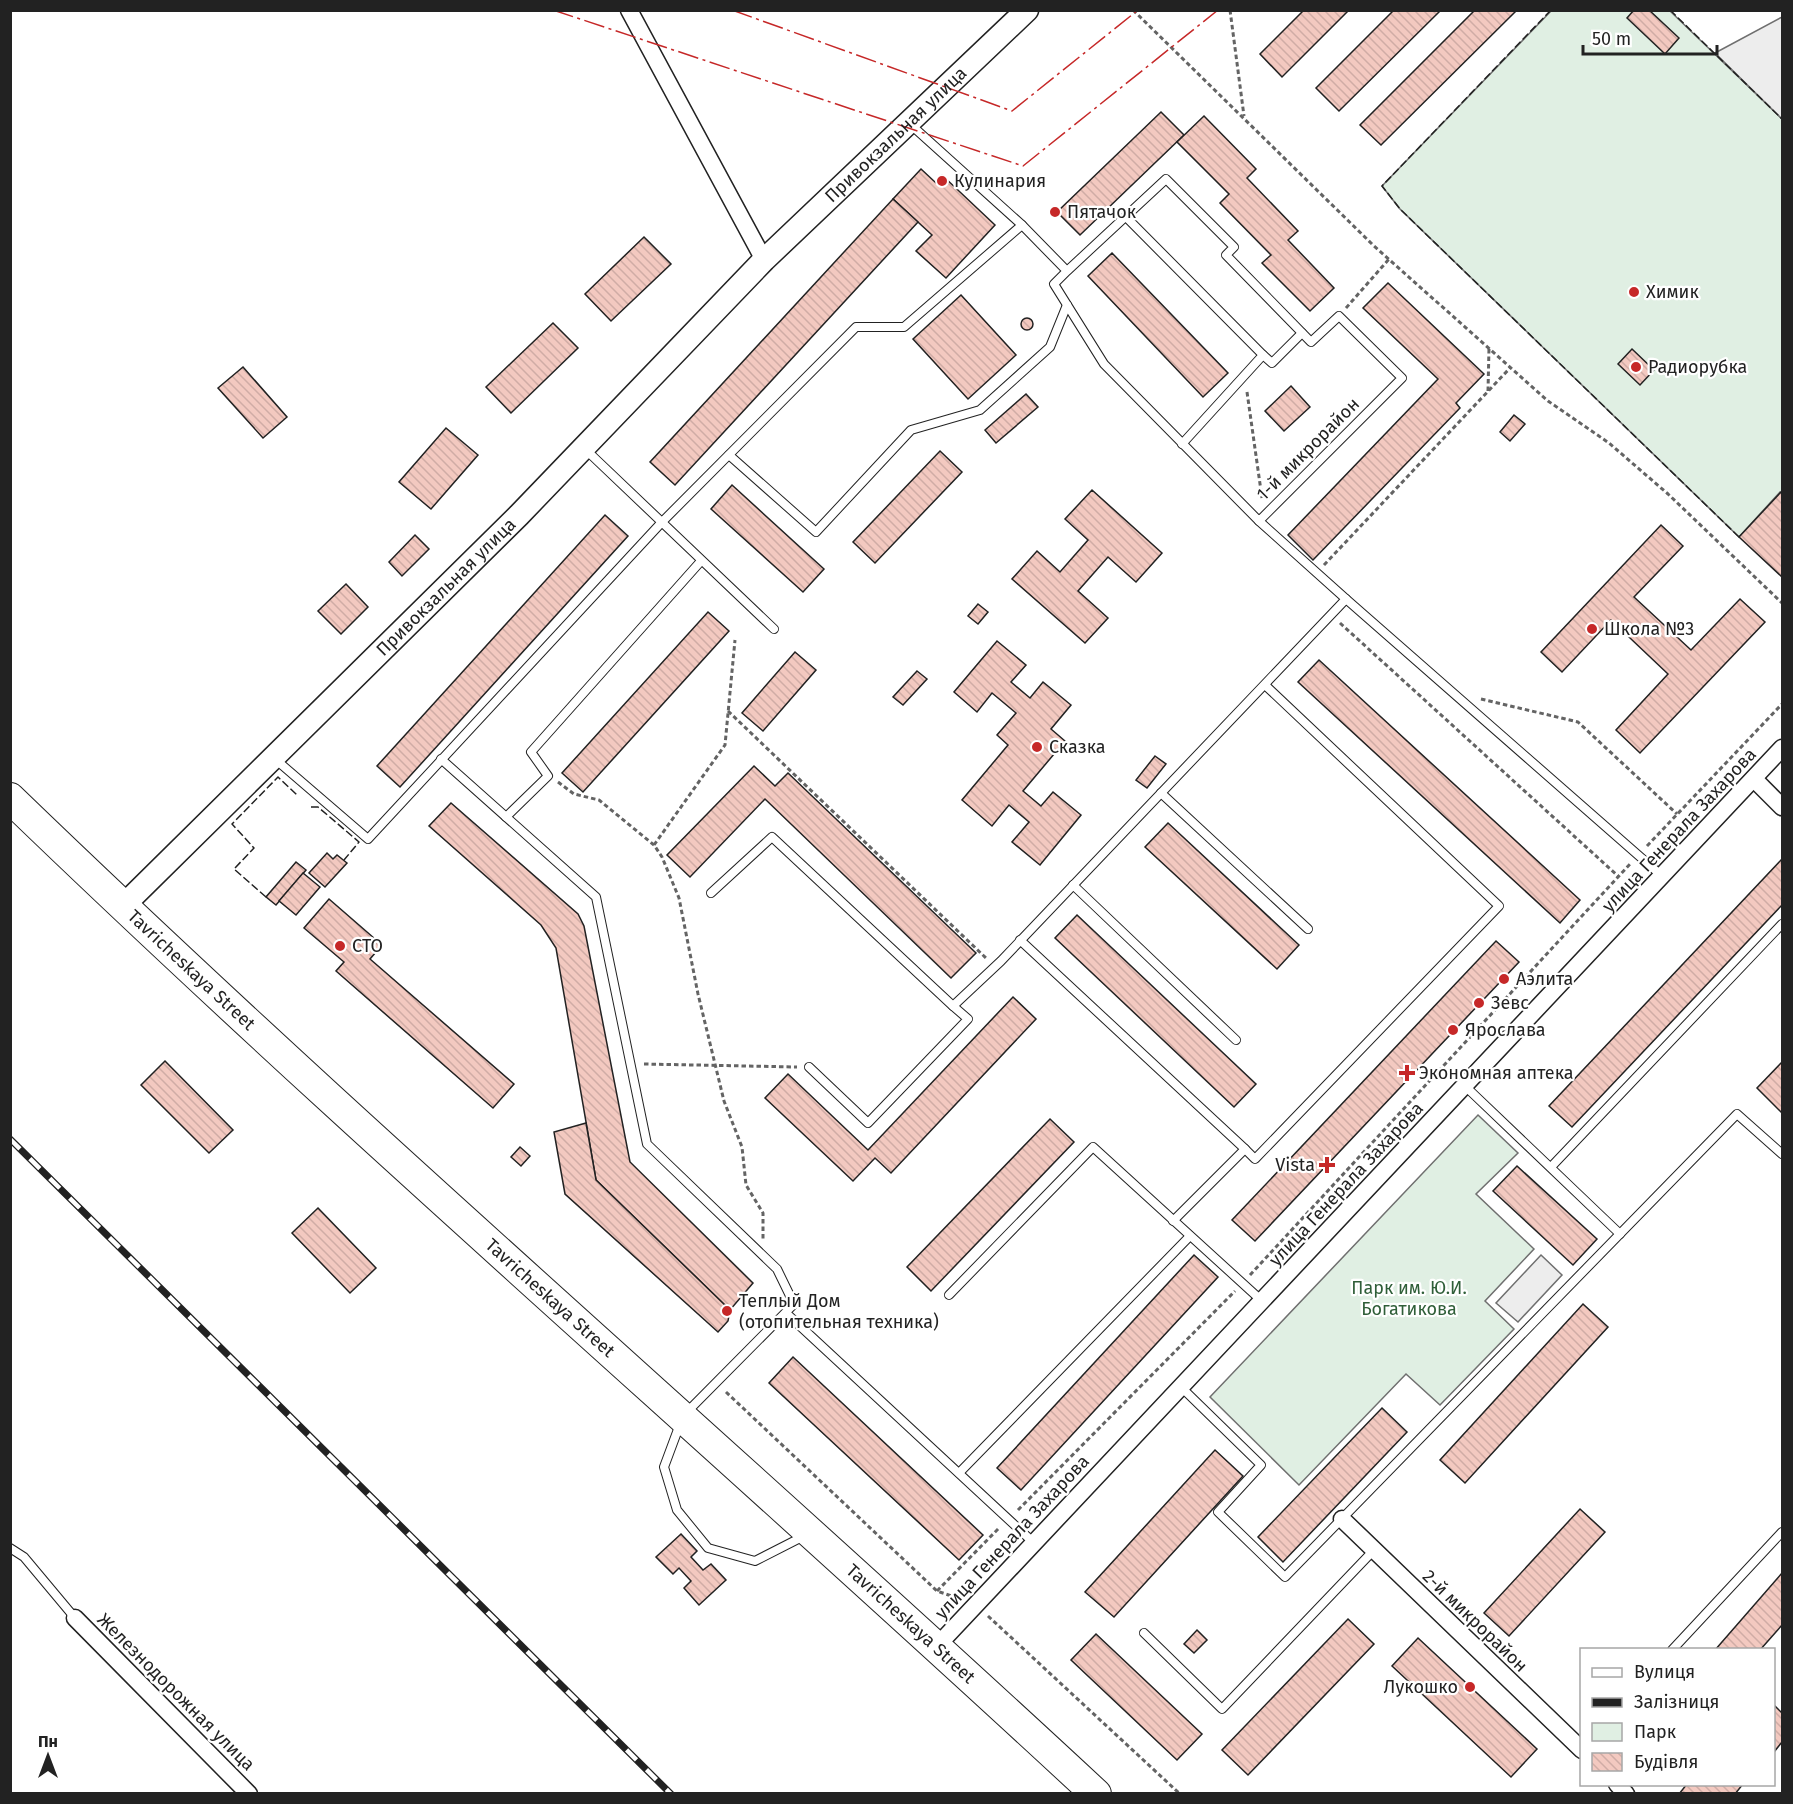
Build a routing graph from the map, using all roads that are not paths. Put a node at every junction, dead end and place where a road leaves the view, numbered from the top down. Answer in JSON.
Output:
{"nodes":[{"id":1,"x":629,"y":10,"type":"edge"},
{"id":2,"x":1027,"y":10,"type":"edge"},
{"id":3,"x":909,"y":123,"type":"junction"},
{"id":4,"x":1127,"y":218,"type":"junction"},
{"id":5,"x":1022,"y":225,"type":"junction"},
{"id":6,"x":764,"y":260,"type":"junction"},
{"id":7,"x":1067,"y":271,"type":"junction"},
{"id":8,"x":1067,"y":305,"type":"junction"},
{"id":9,"x":1302,"y":333,"type":"junction"},
{"id":10,"x":1263,"y":355,"type":"junction"},
{"id":11,"x":1182,"y":444,"type":"junction"},
{"id":12,"x":584,"y":448,"type":"junction"},
{"id":13,"x":729,"y":455,"type":"junction"},
{"id":14,"x":1262,"y":519,"type":"junction"},
{"id":15,"x":662,"y":522,"type":"junction"},
{"id":16,"x":701,"y":561,"type":"junction"},
{"id":17,"x":1346,"y":599,"type":"junction"},
{"id":18,"x":774,"y":629,"type":"dead end"},
{"id":19,"x":1265,"y":684,"type":"junction"},
{"id":20,"x":1782,"y":748,"type":"edge"},
{"id":21,"x":275,"y":759,"type":"junction"},
{"id":22,"x":441,"y":759,"type":"junction"},
{"id":23,"x":1754,"y":778,"type":"junction"},
{"id":24,"x":1161,"y":793,"type":"junction"},
{"id":25,"x":10,"y":798,"type":"edge"},
{"id":26,"x":1782,"y":807,"type":"edge"},
{"id":27,"x":506,"y":817,"type":"junction"},
{"id":28,"x":1662,"y":877,"type":"junction"},
{"id":29,"x":1073,"y":885,"type":"junction"},
{"id":30,"x":711,"y":893,"type":"dead end"},
{"id":31,"x":123,"y":906,"type":"junction"},
{"id":32,"x":1782,"y":924,"type":"edge"},
{"id":33,"x":1308,"y":929,"type":"dead end"},
{"id":34,"x":1020,"y":940,"type":"junction"},
{"id":35,"x":953,"y":1006,"type":"junction"},
{"id":36,"x":1236,"y":1040,"type":"dead end"},
{"id":37,"x":809,"y":1067,"type":"road end"},
{"id":38,"x":1465,"y":1086,"type":"junction"},
{"id":39,"x":1245,"y":1149,"type":"junction"},
{"id":40,"x":1782,"y":1154,"type":"edge"},
{"id":41,"x":1551,"y":1167,"type":"junction"},
{"id":42,"x":1173,"y":1221,"type":"junction"},
{"id":43,"x":1620,"y":1234,"type":"junction"},
{"id":44,"x":1190,"y":1236,"type":"junction"},
{"id":45,"x":949,"y":1295,"type":"dead end"},
{"id":46,"x":1262,"y":1301,"type":"junction"},
{"id":47,"x":786,"y":1313,"type":"junction"},
{"id":48,"x":1181,"y":1387,"type":"junction"},
{"id":49,"x":682,"y":1416,"type":"junction"},
{"id":50,"x":959,"y":1473,"type":"junction"},
{"id":51,"x":1342,"y":1519,"type":"junction"},
{"id":52,"x":1782,"y":1532,"type":"edge"},
{"id":53,"x":808,"y":1533,"type":"junction"},
{"id":54,"x":1034,"y":1543,"type":"junction"},
{"id":55,"x":10,"y":1548,"type":"edge"},
{"id":56,"x":1374,"y":1550,"type":"junction"},
{"id":57,"x":75,"y":1618,"type":"joint"},
{"id":58,"x":1144,"y":1633,"type":"dead end"},
{"id":59,"x":937,"y":1646,"type":"junction"},
{"id":60,"x":1674,"y":1648,"type":"edge"},
{"id":61,"x":1580,"y":1747,"type":"edge"},
{"id":62,"x":249,"y":1794,"type":"edge"},
{"id":63,"x":1096,"y":1794,"type":"edge"}],
"edges":[{"from":1,"to":6,"type":"street"},
{"from":2,"to":3,"type":"main road","name":"Привокзальная улица"},
{"from":3,"to":5,"type":"lane"},
{"from":3,"to":6,"type":"main road","name":"Привокзальная улица"},
{"from":4,"to":7,"type":"lane"},
{"from":4,"to":9,"type":"lane"},
{"from":4,"to":10,"type":"lane"},
{"from":5,"to":7,"type":"lane"},
{"from":5,"to":13,"type":"lane"},
{"from":6,"to":12,"type":"main road","name":"Привокзальная улица"},
{"from":7,"to":8,"type":"lane","name":"1-й микрорайон"},
{"from":8,"to":11,"type":"lane","name":"1-й микрорайон"},
{"from":8,"to":13,"type":"lane"},
{"from":9,"to":10,"type":"lane"},
{"from":9,"to":14,"type":"lane","name":"1-й микрорайон"},
{"from":10,"to":11,"type":"lane"},
{"from":11,"to":14,"type":"lane","name":"1-й микрорайон"},
{"from":12,"to":15,"type":"lane"},
{"from":12,"to":21,"type":"main road","name":"Привокзальная улица"},
{"from":13,"to":15,"type":"lane"},
{"from":14,"to":17,"type":"lane"},
{"from":15,"to":16,"type":"lane"},
{"from":15,"to":22,"type":"lane"},
{"from":16,"to":18,"type":"lane"},
{"from":16,"to":27,"type":"lane"},
{"from":17,"to":19,"type":"lane"},
{"from":17,"to":28,"type":"lane"},
{"from":19,"to":24,"type":"lane"},
{"from":19,"to":39,"type":"lane"},
{"from":20,"to":23,"type":"street","name":"улица Генерала Захарова"},
{"from":21,"to":22,"type":"lane"},
{"from":21,"to":31,"type":"main road","name":"Привокзальная улица"},
{"from":22,"to":27,"type":"lane"},
{"from":23,"to":26,"type":"street"},
{"from":23,"to":28,"type":"street","name":"улица Генерала Захарова"},
{"from":24,"to":29,"type":"lane"},
{"from":24,"to":33,"type":"lane"},
{"from":25,"to":31,"type":"highway","name":"Tavricheskaya Street"},
{"from":27,"to":47,"type":"lane"},
{"from":28,"to":38,"type":"street","name":"улица Генерала Захарова"},
{"from":29,"to":34,"type":"lane"},
{"from":29,"to":36,"type":"lane"},
{"from":30,"to":35,"type":"lane"},
{"from":31,"to":49,"type":"highway","name":"Tavricheskaya Street"},
{"from":32,"to":41,"type":"lane"},
{"from":34,"to":35,"type":"lane"},
{"from":34,"to":39,"type":"lane"},
{"from":35,"to":37,"type":"lane"},
{"from":38,"to":41,"type":"lane"},
{"from":38,"to":46,"type":"street","name":"улица Генерала Захарова"},
{"from":39,"to":42,"type":"lane"},
{"from":40,"to":43,"type":"lane"},
{"from":41,"to":43,"type":"lane"},
{"from":42,"to":44,"type":"lane"},
{"from":42,"to":45,"type":"lane"},
{"from":43,"to":51,"type":"lane"},
{"from":44,"to":46,"type":"lane"},
{"from":44,"to":50,"type":"lane"},
{"from":46,"to":48,"type":"street","name":"улица Генерала Захарова"},
{"from":47,"to":49,"type":"lane"},
{"from":47,"to":50,"type":"lane"},
{"from":48,"to":51,"type":"lane"},
{"from":48,"to":54,"type":"street","name":"улица Генерала Захарова"},
{"from":49,"to":53,"type":"highway","name":"Tavricheskaya Street"},
{"from":49,"to":53,"type":"lane"},
{"from":50,"to":54,"type":"lane"},
{"from":51,"to":56,"type":"street","name":"2-й микрорайон"},
{"from":52,"to":60,"type":"lane"},
{"from":53,"to":59,"type":"highway","name":"Tavricheskaya Street"},
{"from":54,"to":59,"type":"street","name":"улица Генерала Захарова"},
{"from":55,"to":57,"type":"lane"},
{"from":56,"to":58,"type":"lane"},
{"from":56,"to":61,"type":"street","name":"2-й микрорайон"},
{"from":57,"to":62,"type":"street","name":"Железнодорожная улица"},
{"from":59,"to":63,"type":"highway","name":"Tavricheskaya Street"}]}
